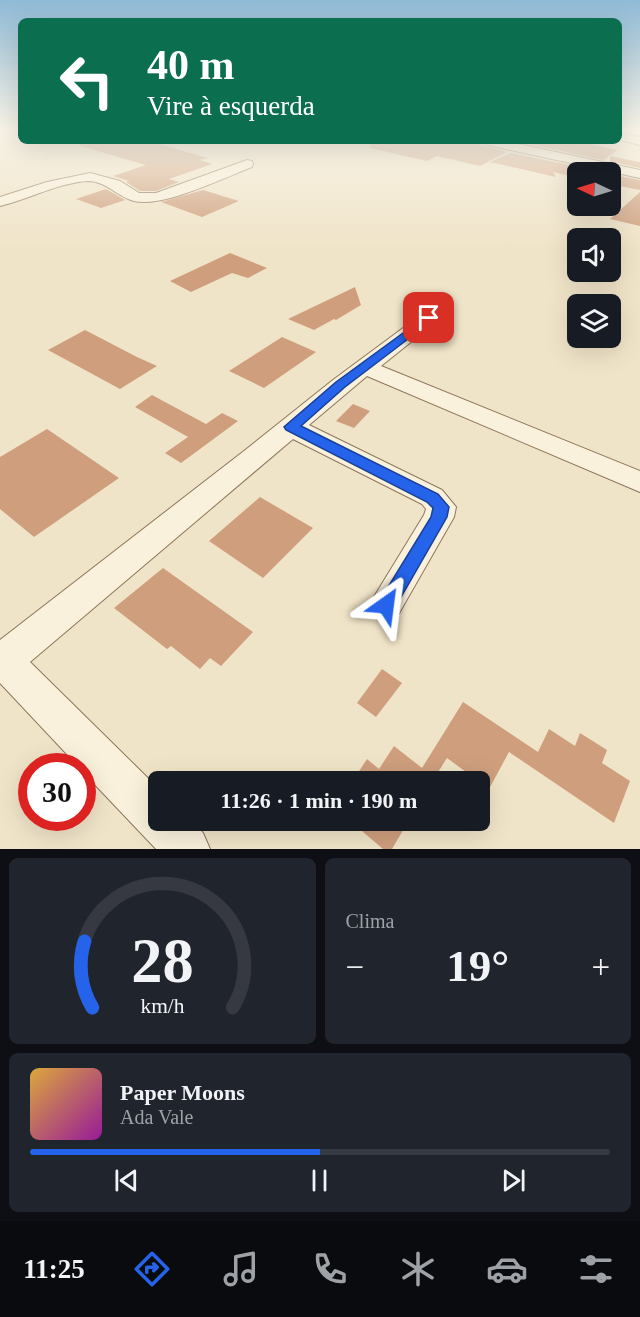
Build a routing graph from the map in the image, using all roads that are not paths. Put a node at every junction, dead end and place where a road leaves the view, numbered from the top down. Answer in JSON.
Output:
{"nodes":[{"id":1,"x":232,"y":170,"type":"edge"},
{"id":2,"x":621,"y":170,"type":"edge"},
{"id":3,"x":640,"y":174,"type":"edge"},
{"id":4,"x":0,"y":202,"type":"edge"},
{"id":5,"x":429,"y":318,"type":"dead end"},
{"id":6,"x":364,"y":367,"type":"junction"},
{"id":7,"x":291,"y":427,"type":"junction"},
{"id":8,"x":640,"y":482,"type":"edge"},
{"id":9,"x":386,"y":605,"type":"dead end"},
{"id":10,"x":2,"y":659,"type":"edge"},
{"id":11,"x":148,"y":809,"type":"edge"},
{"id":12,"x":170,"y":831,"type":"edge"},
{"id":13,"x":187,"y":849,"type":"edge"}],
"edges":[{"from":1,"to":4,"type":"street"},
{"from":2,"to":3,"type":"street"},
{"from":5,"to":6,"type":"street"},
{"from":6,"to":7,"type":"street"},
{"from":6,"to":8,"type":"street"},
{"from":7,"to":9,"type":"street"},
{"from":7,"to":10,"type":"street"},
{"from":10,"to":11,"type":"street"},
{"from":12,"to":13,"type":"street"}]}
